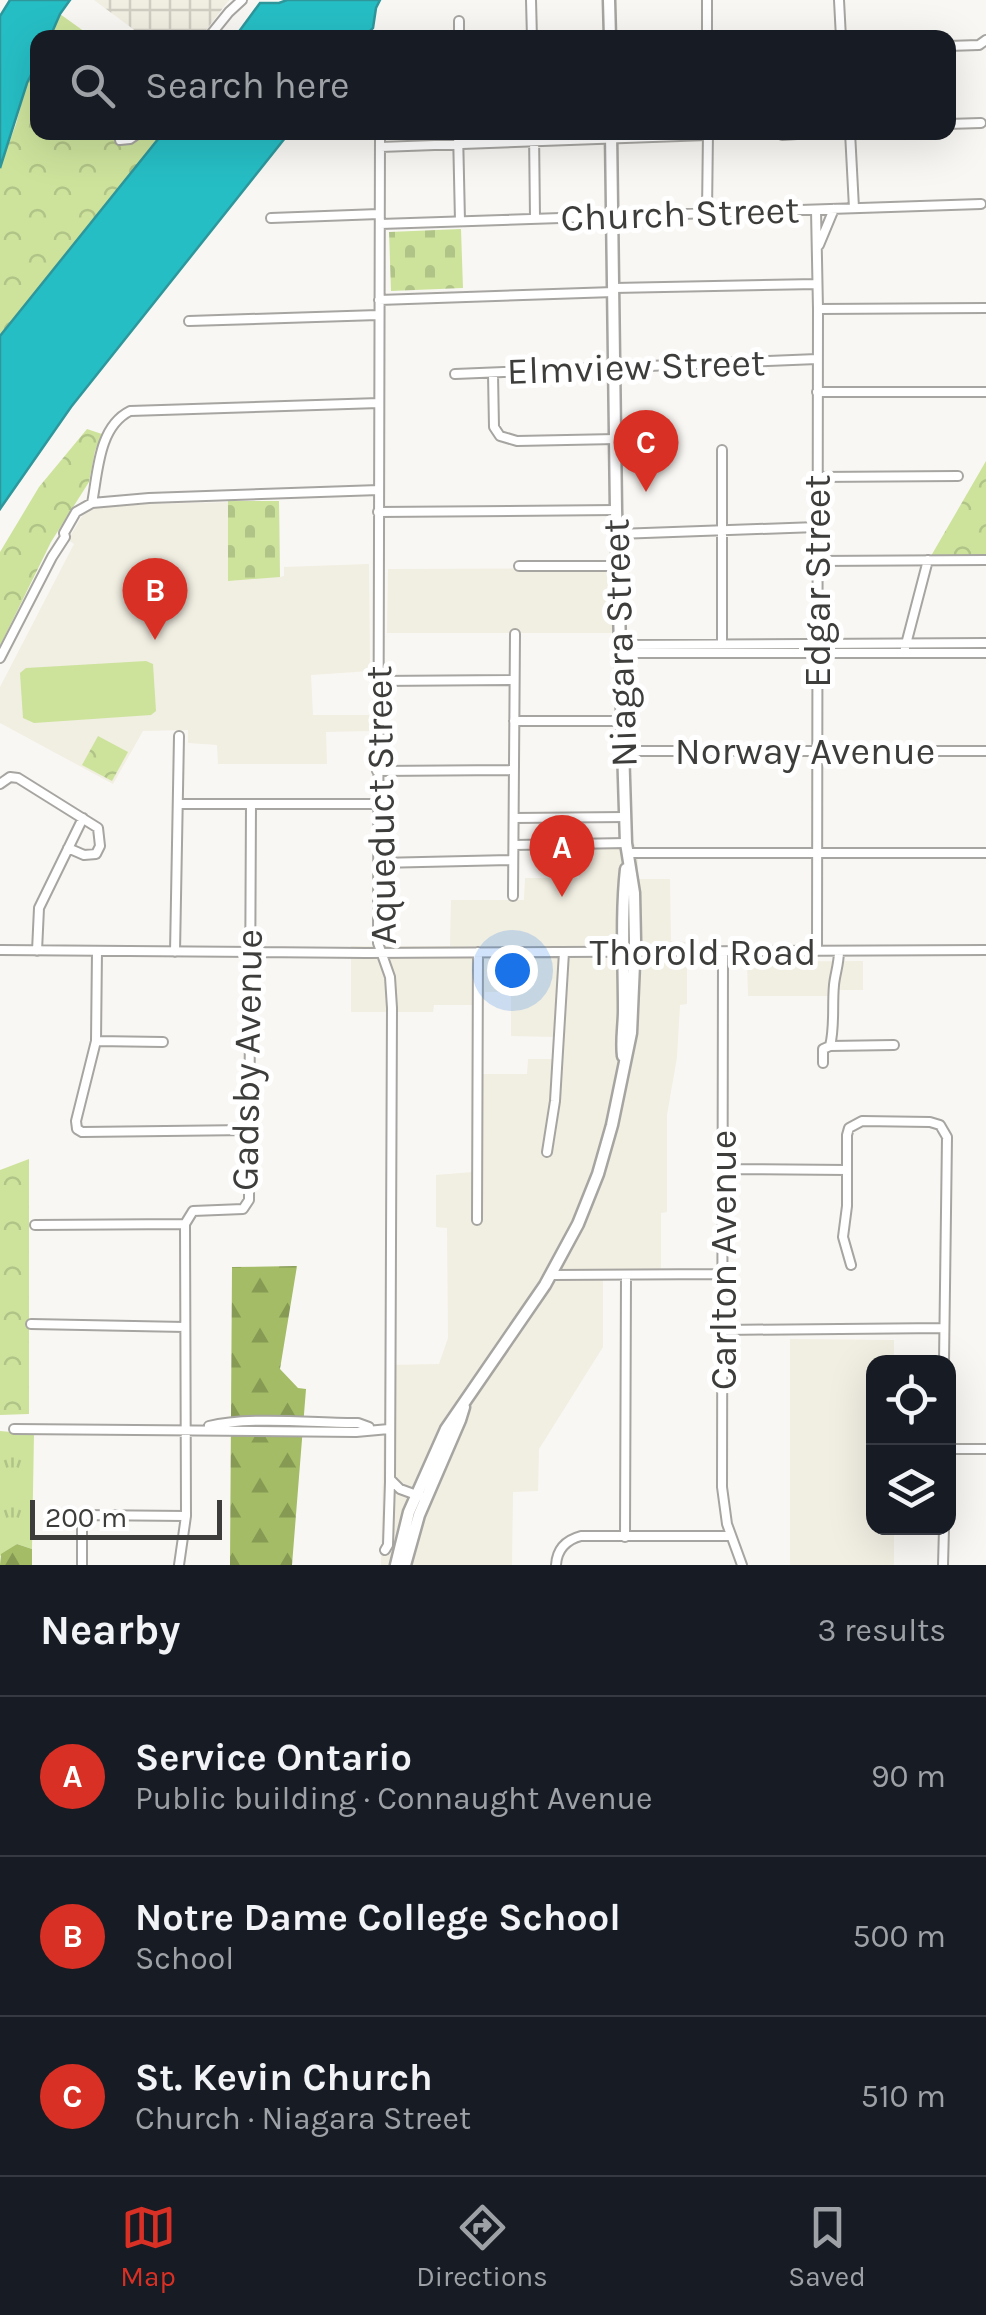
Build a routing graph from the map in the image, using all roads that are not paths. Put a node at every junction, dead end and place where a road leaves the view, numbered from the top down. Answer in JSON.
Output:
{"nodes":[{"id":1,"x":242,"y":0,"type":"edge"},
{"id":2,"x":532,"y":0,"type":"edge"},
{"id":3,"x":609,"y":0,"type":"edge"},
{"id":4,"x":707,"y":0,"type":"edge"},
{"id":5,"x":839,"y":0,"type":"edge"},
{"id":6,"x":458,"y":21,"type":"dead end"},
{"id":7,"x":215,"y":30,"type":"edge"},
{"id":8,"x":459,"y":30,"type":"edge"},
{"id":9,"x":532,"y":30,"type":"edge"},
{"id":10,"x":610,"y":30,"type":"edge"},
{"id":11,"x":707,"y":30,"type":"edge"},
{"id":12,"x":841,"y":30,"type":"edge"},
{"id":13,"x":986,"y":40,"type":"edge"},
{"id":14,"x":956,"y":46,"type":"edge"},
{"id":15,"x":981,"y":123,"type":"dead end"},
{"id":16,"x":956,"y":124,"type":"edge"},
{"id":17,"x":380,"y":140,"type":"edge"},
{"id":18,"x":458,"y":140,"type":"edge"},
{"id":19,"x":501,"y":140,"type":"edge"},
{"id":20,"x":534,"y":140,"type":"edge"},
{"id":21,"x":611,"y":140,"type":"edge"},
{"id":22,"x":708,"y":140,"type":"edge"},
{"id":23,"x":850,"y":140,"type":"edge"},
{"id":24,"x":458,"y":144,"type":"junction"},
{"id":25,"x":380,"y":147,"type":"junction"},
{"id":26,"x":981,"y":204,"type":"dead end"},
{"id":27,"x":834,"y":208,"type":"junction"},
{"id":28,"x":854,"y":208,"type":"junction"},
{"id":29,"x":816,"y":210,"type":"junction"},
{"id":30,"x":707,"y":212,"type":"junction"},
{"id":31,"x":379,"y":214,"type":"junction"},
{"id":32,"x":613,"y":216,"type":"junction"},
{"id":33,"x":271,"y":218,"type":"dead end"},
{"id":34,"x":534,"y":218,"type":"junction"},
{"id":35,"x":460,"y":221,"type":"junction"},
{"id":36,"x":380,"y":224,"type":"junction"},
{"id":37,"x":818,"y":250,"type":"junction"},
{"id":38,"x":817,"y":284,"type":"junction"},
{"id":39,"x":614,"y":290,"type":"junction"},
{"id":40,"x":379,"y":300,"type":"junction"},
{"id":41,"x":986,"y":308,"type":"edge"},
{"id":42,"x":818,"y":309,"type":"junction"},
{"id":43,"x":378,"y":316,"type":"junction"},
{"id":44,"x":189,"y":321,"type":"dead end"},
{"id":45,"x":817,"y":360,"type":"junction"},
{"id":46,"x":615,"y":368,"type":"junction"},
{"id":47,"x":455,"y":374,"type":"dead end"},
{"id":48,"x":494,"y":374,"type":"junction"},
{"id":49,"x":818,"y":392,"type":"junction"},
{"id":50,"x":986,"y":392,"type":"edge"},
{"id":51,"x":379,"y":403,"type":"junction"},
{"id":52,"x":616,"y":439,"type":"junction"},
{"id":53,"x":722,"y":450,"type":"dead end"},
{"id":54,"x":817,"y":476,"type":"junction"},
{"id":55,"x":958,"y":476,"type":"dead end"},
{"id":56,"x":379,"y":490,"type":"junction"},
{"id":57,"x":92,"y":504,"type":"junction"},
{"id":58,"x":616,"y":510,"type":"junction"},
{"id":59,"x":378,"y":512,"type":"junction"},
{"id":60,"x":817,"y":528,"type":"junction"},
{"id":61,"x":723,"y":531,"type":"junction"},
{"id":62,"x":618,"y":534,"type":"junction"},
{"id":63,"x":928,"y":560,"type":"junction"},
{"id":64,"x":986,"y":560,"type":"edge"},
{"id":65,"x":816,"y":561,"type":"junction"},
{"id":66,"x":518,"y":566,"type":"dead end"},
{"id":67,"x":618,"y":566,"type":"junction"},
{"id":68,"x":515,"y":634,"type":"dead end"},
{"id":69,"x":905,"y":642,"type":"junction"},
{"id":70,"x":986,"y":643,"type":"edge"},
{"id":71,"x":722,"y":648,"type":"junction"},
{"id":72,"x":817,"y":648,"type":"junction"},
{"id":73,"x":621,"y":649,"type":"junction"},
{"id":74,"x":905,"y":653,"type":"junction"},
{"id":75,"x":986,"y":653,"type":"edge"},
{"id":76,"x":0,"y":658,"type":"edge"},
{"id":77,"x":378,"y":680,"type":"junction"},
{"id":78,"x":513,"y":680,"type":"junction"},
{"id":79,"x":514,"y":721,"type":"junction"},
{"id":80,"x":622,"y":721,"type":"junction"},
{"id":81,"x":179,"y":736,"type":"dead end"},
{"id":82,"x":817,"y":751,"type":"junction"},
{"id":83,"x":986,"y":751,"type":"edge"},
{"id":84,"x":623,"y":752,"type":"junction"},
{"id":85,"x":513,"y":770,"type":"junction"},
{"id":86,"x":377,"y":771,"type":"junction"},
{"id":87,"x":0,"y":784,"type":"edge"},
{"id":88,"x":178,"y":804,"type":"junction"},
{"id":89,"x":252,"y":804,"type":"junction"},
{"id":90,"x":377,"y":804,"type":"junction"},
{"id":91,"x":626,"y":817,"type":"junction"},
{"id":92,"x":83,"y":818,"type":"junction"},
{"id":93,"x":514,"y":818,"type":"junction"},
{"id":94,"x":514,"y":845,"type":"junction"},
{"id":95,"x":68,"y":848,"type":"junction"},
{"id":96,"x":627,"y":848,"type":"junction"},
{"id":97,"x":817,"y":853,"type":"junction"},
{"id":98,"x":986,"y":853,"type":"edge"},
{"id":99,"x":513,"y":860,"type":"junction"},
{"id":100,"x":378,"y":862,"type":"junction"},
{"id":101,"x":514,"y":896,"type":"dead end"},
{"id":102,"x":0,"y":950,"type":"edge"},
{"id":103,"x":37,"y":950,"type":"junction"},
{"id":104,"x":986,"y":950,"type":"edge"},
{"id":105,"x":97,"y":951,"type":"junction"},
{"id":106,"x":839,"y":951,"type":"junction"},
{"id":107,"x":175,"y":952,"type":"junction"},
{"id":108,"x":250,"y":952,"type":"junction"},
{"id":109,"x":478,"y":952,"type":"junction"},
{"id":110,"x":564,"y":952,"type":"junction"},
{"id":111,"x":629,"y":952,"type":"junction"},
{"id":112,"x":723,"y":952,"type":"junction"},
{"id":113,"x":817,"y":952,"type":"junction"},
{"id":114,"x":382,"y":953,"type":"junction"},
{"id":115,"x":96,"y":1041,"type":"junction"},
{"id":116,"x":163,"y":1042,"type":"dead end"},
{"id":117,"x":894,"y":1045,"type":"dead end"},
{"id":118,"x":830,"y":1046,"type":"junction"},
{"id":119,"x":823,"y":1063,"type":"dead end"},
{"id":120,"x":249,"y":1130,"type":"junction"},
{"id":121,"x":547,"y":1152,"type":"dead end"},
{"id":122,"x":723,"y":1169,"type":"junction"},
{"id":123,"x":847,"y":1170,"type":"junction"},
{"id":124,"x":477,"y":1220,"type":"dead end"},
{"id":125,"x":185,"y":1224,"type":"junction"},
{"id":126,"x":36,"y":1225,"type":"dead end"},
{"id":127,"x":852,"y":1266,"type":"dead end"},
{"id":128,"x":626,"y":1274,"type":"junction"},
{"id":129,"x":722,"y":1274,"type":"junction"},
{"id":130,"x":552,"y":1275,"type":"junction"},
{"id":131,"x":32,"y":1324,"type":"dead end"},
{"id":132,"x":185,"y":1326,"type":"junction"},
{"id":133,"x":944,"y":1328,"type":"junction"},
{"id":134,"x":722,"y":1330,"type":"junction"},
{"id":135,"x":944,"y":1355,"type":"edge"},
{"id":136,"x":14,"y":1429,"type":"dead end"},
{"id":137,"x":390,"y":1429,"type":"junction"},
{"id":138,"x":186,"y":1431,"type":"junction"},
{"id":139,"x":956,"y":1449,"type":"edge"},
{"id":140,"x":986,"y":1449,"type":"edge"},
{"id":141,"x":390,"y":1476,"type":"junction"},
{"id":142,"x":421,"y":1497,"type":"junction"},
{"id":143,"x":186,"y":1516,"type":"junction"},
{"id":144,"x":944,"y":1535,"type":"edge"},
{"id":145,"x":731,"y":1536,"type":"junction"},
{"id":146,"x":624,"y":1537,"type":"junction"},
{"id":147,"x":385,"y":1550,"type":"dead end"},
{"id":148,"x":82,"y":1565,"type":"edge"},
{"id":149,"x":180,"y":1565,"type":"edge"},
{"id":150,"x":396,"y":1565,"type":"edge"},
{"id":151,"x":405,"y":1565,"type":"edge"},
{"id":152,"x":556,"y":1565,"type":"edge"},
{"id":153,"x":742,"y":1565,"type":"edge"},
{"id":154,"x":943,"y":1565,"type":"edge"}],
"edges":[{"from":1,"to":7,"type":"street"},
{"from":2,"to":9,"type":"street"},
{"from":3,"to":10,"type":"main road"},
{"from":4,"to":11,"type":"street"},
{"from":5,"to":12,"type":"street"},
{"from":6,"to":8,"type":"street"},
{"from":13,"to":14,"type":"street"},
{"from":15,"to":16,"type":"street"},
{"from":17,"to":25,"type":"street","name":"Aqueduct Street"},
{"from":18,"to":24,"type":"street"},
{"from":19,"to":24,"type":"street"},
{"from":20,"to":34,"type":"street"},
{"from":21,"to":32,"type":"main road","name":"Niagara Street"},
{"from":22,"to":30,"type":"street"},
{"from":23,"to":28,"type":"street"},
{"from":24,"to":25,"type":"street"},
{"from":24,"to":35,"type":"street"},
{"from":25,"to":31,"type":"street","name":"Aqueduct Street"},
{"from":26,"to":28,"type":"street","name":"Church Street"},
{"from":27,"to":28,"type":"street","name":"Church Street"},
{"from":27,"to":29,"type":"street","name":"Church Street"},
{"from":27,"to":37,"type":"street"},
{"from":29,"to":30,"type":"street","name":"Church Street"},
{"from":29,"to":37,"type":"street","name":"Edgar Street"},
{"from":30,"to":32,"type":"street","name":"Church Street"},
{"from":31,"to":33,"type":"street"},
{"from":31,"to":36,"type":"street","name":"Aqueduct Street"},
{"from":32,"to":34,"type":"street","name":"Church Street"},
{"from":32,"to":39,"type":"main road","name":"Niagara Street"},
{"from":34,"to":35,"type":"street","name":"Church Street"},
{"from":35,"to":36,"type":"street","name":"Church Street"},
{"from":36,"to":40,"type":"street","name":"Aqueduct Street"},
{"from":37,"to":38,"type":"street","name":"Edgar Street"},
{"from":38,"to":39,"type":"street"},
{"from":38,"to":42,"type":"street","name":"Edgar Street"},
{"from":39,"to":40,"type":"street"},
{"from":39,"to":46,"type":"main road","name":"Niagara Street"},
{"from":40,"to":43,"type":"street","name":"Aqueduct Street"},
{"from":41,"to":42,"type":"street"},
{"from":42,"to":45,"type":"street","name":"Edgar Street"},
{"from":43,"to":44,"type":"street"},
{"from":43,"to":51,"type":"street","name":"Aqueduct Street"},
{"from":45,"to":46,"type":"street","name":"Elmview Street"},
{"from":45,"to":49,"type":"street","name":"Edgar Street"},
{"from":46,"to":48,"type":"street","name":"Elmview Street"},
{"from":46,"to":52,"type":"main road","name":"Niagara Street"},
{"from":47,"to":48,"type":"street","name":"Elmview Street"},
{"from":48,"to":52,"type":"street"},
{"from":49,"to":50,"type":"street"},
{"from":49,"to":54,"type":"street","name":"Edgar Street"},
{"from":51,"to":56,"type":"street","name":"Aqueduct Street"},
{"from":51,"to":57,"type":"street"},
{"from":52,"to":58,"type":"main road","name":"Niagara Street"},
{"from":53,"to":61,"type":"street"},
{"from":54,"to":55,"type":"street"},
{"from":54,"to":60,"type":"street","name":"Edgar Street"},
{"from":56,"to":57,"type":"street"},
{"from":56,"to":59,"type":"street","name":"Aqueduct Street"},
{"from":57,"to":76,"type":"street"},
{"from":58,"to":59,"type":"street"},
{"from":58,"to":62,"type":"main road","name":"Niagara Street"},
{"from":59,"to":77,"type":"street","name":"Aqueduct Street"},
{"from":60,"to":61,"type":"street"},
{"from":60,"to":65,"type":"street","name":"Edgar Street"},
{"from":61,"to":62,"type":"street"},
{"from":61,"to":71,"type":"street"},
{"from":62,"to":67,"type":"main road","name":"Niagara Street"},
{"from":63,"to":64,"type":"street"},
{"from":63,"to":65,"type":"street"},
{"from":63,"to":69,"type":"street"},
{"from":65,"to":72,"type":"street","name":"Edgar Street"},
{"from":66,"to":67,"type":"street"},
{"from":67,"to":73,"type":"main road","name":"Niagara Street"},
{"from":68,"to":78,"type":"street"},
{"from":69,"to":70,"type":"street"},
{"from":69,"to":72,"type":"street"},
{"from":69,"to":74,"type":"street"},
{"from":71,"to":72,"type":"street"},
{"from":71,"to":73,"type":"street"},
{"from":72,"to":74,"type":"street"},
{"from":72,"to":82,"type":"street","name":"Edgar Street"},
{"from":73,"to":80,"type":"main road","name":"Niagara Street"},
{"from":74,"to":75,"type":"street"},
{"from":77,"to":78,"type":"street"},
{"from":77,"to":86,"type":"street","name":"Aqueduct Street"},
{"from":78,"to":79,"type":"street"},
{"from":79,"to":80,"type":"street"},
{"from":79,"to":85,"type":"street"},
{"from":80,"to":84,"type":"main road","name":"Niagara Street"},
{"from":81,"to":88,"type":"street"},
{"from":82,"to":83,"type":"street","name":"Norway Avenue"},
{"from":82,"to":84,"type":"street","name":"Norway Avenue"},
{"from":82,"to":97,"type":"street","name":"Edgar Street"},
{"from":84,"to":91,"type":"main road","name":"Niagara Street"},
{"from":85,"to":86,"type":"street"},
{"from":85,"to":93,"type":"street"},
{"from":86,"to":90,"type":"street","name":"Aqueduct Street"},
{"from":87,"to":92,"type":"street"},
{"from":88,"to":89,"type":"street"},
{"from":88,"to":107,"type":"street"},
{"from":89,"to":90,"type":"street"},
{"from":89,"to":108,"type":"street","name":"Gadsby Avenue"},
{"from":90,"to":100,"type":"street","name":"Aqueduct Street"},
{"from":91,"to":93,"type":"street"},
{"from":91,"to":96,"type":"main road","name":"Niagara Street"},
{"from":92,"to":95,"type":"street"},
{"from":92,"to":95,"type":"street"},
{"from":93,"to":94,"type":"street"},
{"from":94,"to":96,"type":"street"},
{"from":94,"to":99,"type":"street"},
{"from":95,"to":103,"type":"street"},
{"from":96,"to":97,"type":"street"},
{"from":96,"to":111,"type":"main road","name":"Niagara Street"},
{"from":97,"to":98,"type":"street"},
{"from":97,"to":113,"type":"street","name":"Edgar Street"},
{"from":99,"to":100,"type":"street"},
{"from":99,"to":101,"type":"street"},
{"from":100,"to":114,"type":"street","name":"Aqueduct Street"},
{"from":102,"to":103,"type":"street","name":"Thorold Road"},
{"from":103,"to":105,"type":"street","name":"Thorold Road"},
{"from":104,"to":106,"type":"street","name":"Thorold Road"},
{"from":105,"to":107,"type":"street","name":"Thorold Road"},
{"from":105,"to":115,"type":"street"},
{"from":106,"to":113,"type":"street","name":"Thorold Road"},
{"from":106,"to":118,"type":"street"},
{"from":107,"to":108,"type":"street","name":"Thorold Road"},
{"from":108,"to":114,"type":"street","name":"Thorold Road"},
{"from":108,"to":120,"type":"street","name":"Gadsby Avenue"},
{"from":109,"to":110,"type":"street","name":"Thorold Road"},
{"from":109,"to":114,"type":"street","name":"Thorold Road"},
{"from":109,"to":124,"type":"street"},
{"from":110,"to":111,"type":"street","name":"Thorold Road"},
{"from":110,"to":121,"type":"street"},
{"from":111,"to":112,"type":"street","name":"Thorold Road"},
{"from":111,"to":130,"type":"main road","name":"Niagara Street"},
{"from":112,"to":113,"type":"street","name":"Thorold Road"},
{"from":112,"to":122,"type":"street","name":"Carlton Avenue"},
{"from":114,"to":137,"type":"street","name":"Aqueduct Street"},
{"from":115,"to":116,"type":"street"},
{"from":115,"to":120,"type":"street"},
{"from":117,"to":118,"type":"street"},
{"from":118,"to":119,"type":"street"},
{"from":120,"to":125,"type":"street","name":"Gadsby Avenue"},
{"from":122,"to":123,"type":"street"},
{"from":122,"to":129,"type":"street","name":"Carlton Avenue"},
{"from":123,"to":127,"type":"street"},
{"from":123,"to":133,"type":"street"},
{"from":125,"to":126,"type":"street"},
{"from":125,"to":132,"type":"street","name":"Gadsby Avenue"},
{"from":128,"to":129,"type":"street"},
{"from":128,"to":130,"type":"street"},
{"from":128,"to":146,"type":"street"},
{"from":129,"to":134,"type":"street","name":"Carlton Avenue"},
{"from":130,"to":142,"type":"main road","name":"Niagara Street"},
{"from":131,"to":132,"type":"street"},
{"from":132,"to":138,"type":"street","name":"Gadsby Avenue"},
{"from":133,"to":134,"type":"street"},
{"from":133,"to":135,"type":"street"},
{"from":134,"to":145,"type":"street","name":"Carlton Avenue"},
{"from":136,"to":138,"type":"street"},
{"from":137,"to":138,"type":"street"},
{"from":137,"to":141,"type":"street","name":"Aqueduct Street"},
{"from":138,"to":143,"type":"street","name":"Gadsby Avenue"},
{"from":139,"to":140,"type":"street"},
{"from":141,"to":142,"type":"street"},
{"from":141,"to":147,"type":"street","name":"Aqueduct Street"},
{"from":142,"to":150,"type":"main road","name":"Niagara Street"},
{"from":142,"to":151,"type":"main road","name":"Niagara Street"},
{"from":143,"to":148,"type":"street"},
{"from":143,"to":149,"type":"street","name":"Gadsby Avenue"},
{"from":144,"to":154,"type":"street"},
{"from":145,"to":146,"type":"street"},
{"from":145,"to":153,"type":"street","name":"Carlton Avenue"},
{"from":146,"to":152,"type":"street"}]}
